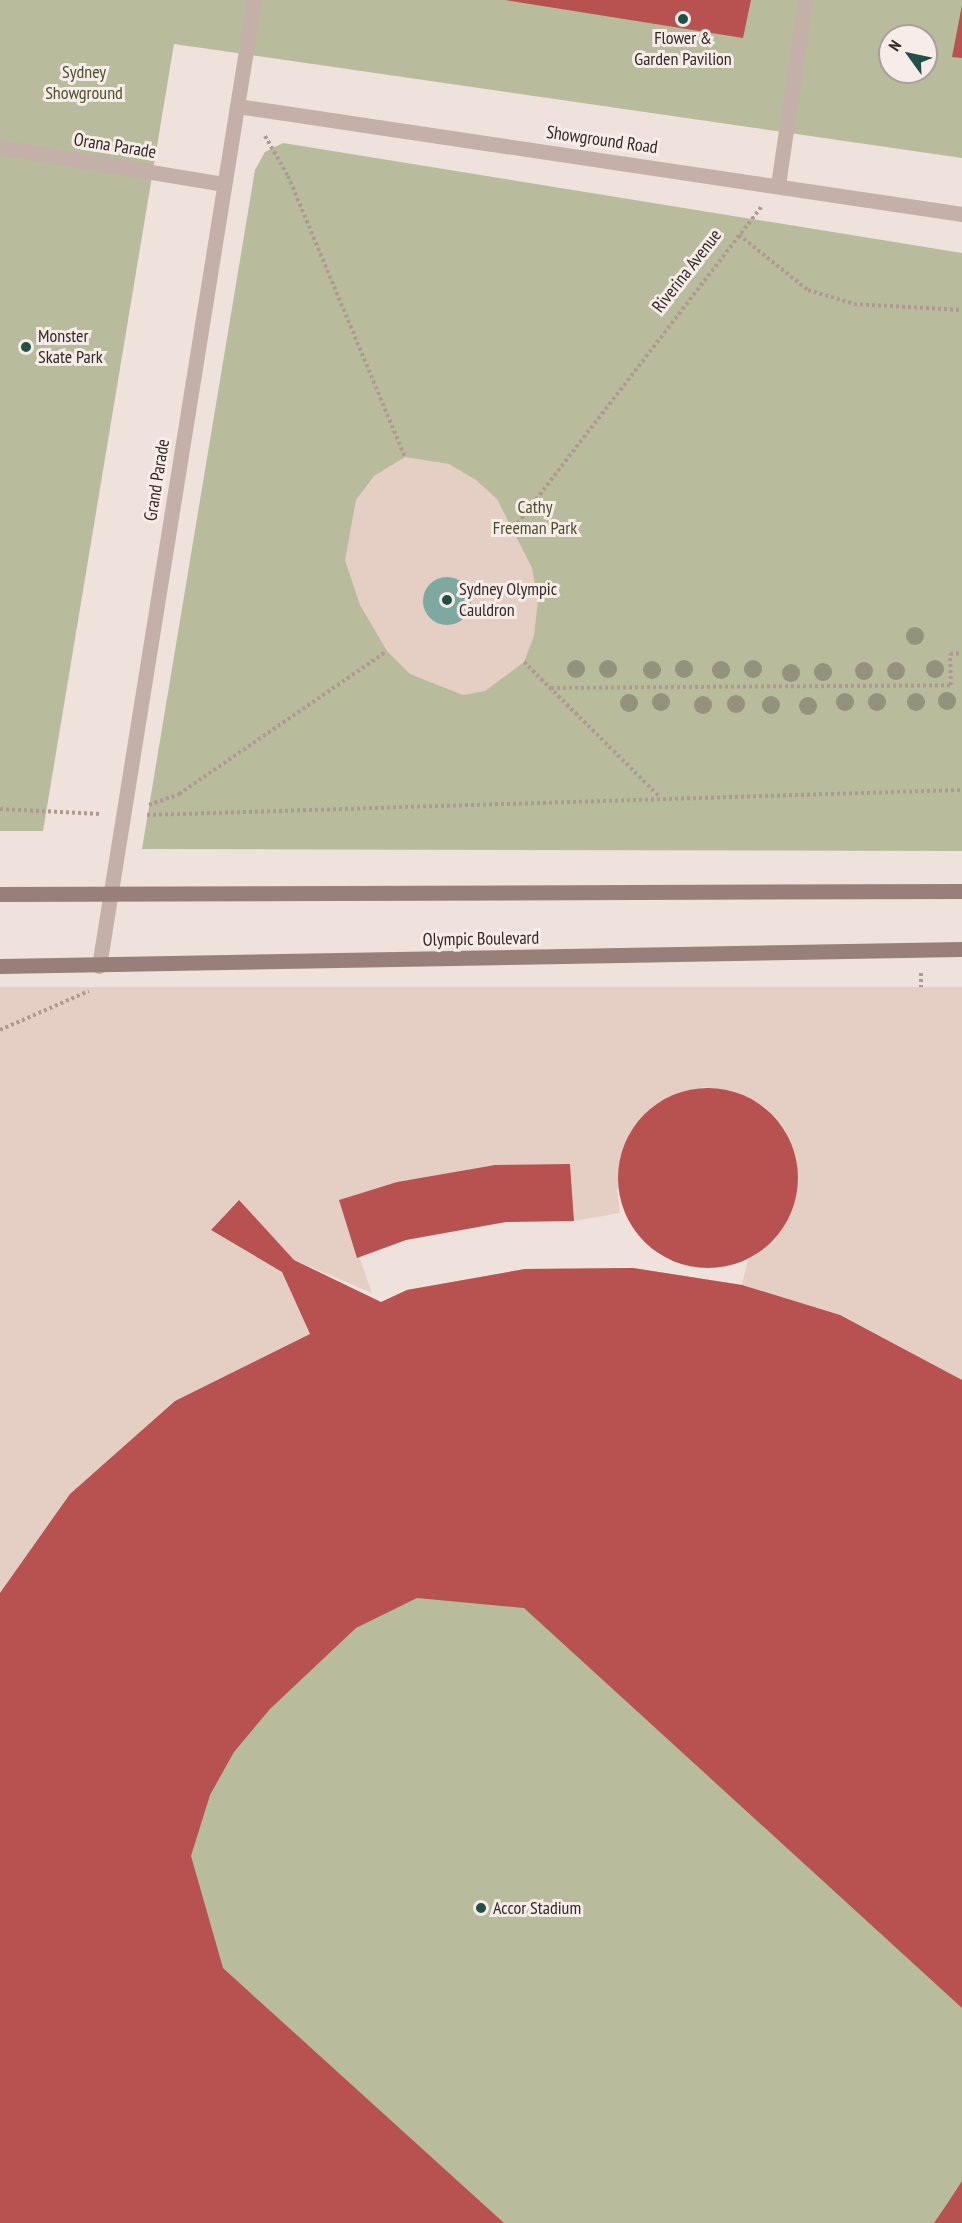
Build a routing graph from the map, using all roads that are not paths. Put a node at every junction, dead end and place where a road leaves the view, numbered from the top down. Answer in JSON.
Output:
{"nodes":[{"id":1,"x":254,"y":0,"type":"edge"},
{"id":2,"x":805,"y":0,"type":"edge"},
{"id":3,"x":237,"y":106,"type":"junction"},
{"id":4,"x":0,"y":147,"type":"edge"},
{"id":5,"x":223,"y":184,"type":"junction"},
{"id":6,"x":778,"y":185,"type":"junction"},
{"id":7,"x":962,"y":214,"type":"edge"},
{"id":8,"x":962,"y":891,"type":"edge"},
{"id":9,"x":0,"y":894,"type":"edge"},
{"id":10,"x":110,"y":896,"type":"junction"},
{"id":11,"x":962,"y":949,"type":"edge"},
{"id":12,"x":0,"y":966,"type":"edge"},
{"id":13,"x":99,"y":966,"type":"junction"}],
"edges":[{"from":1,"to":3,"type":"street","name":"Grand Parade"},
{"from":2,"to":6,"type":"street"},
{"from":3,"to":5,"type":"street","name":"Grand Parade"},
{"from":3,"to":6,"type":"street","name":"Showground Road"},
{"from":4,"to":5,"type":"street","name":"Orana Parade"},
{"from":5,"to":10,"type":"street","name":"Grand Parade"},
{"from":6,"to":7,"type":"street","name":"Showground Road"},
{"from":8,"to":10,"type":"street"},
{"from":9,"to":10,"type":"street"},
{"from":10,"to":13,"type":"street","name":"Grand Parade"},
{"from":11,"to":13,"type":"street","name":"Olympic Boulevard"},
{"from":12,"to":13,"type":"street","name":"Olympic Boulevard"}]}
